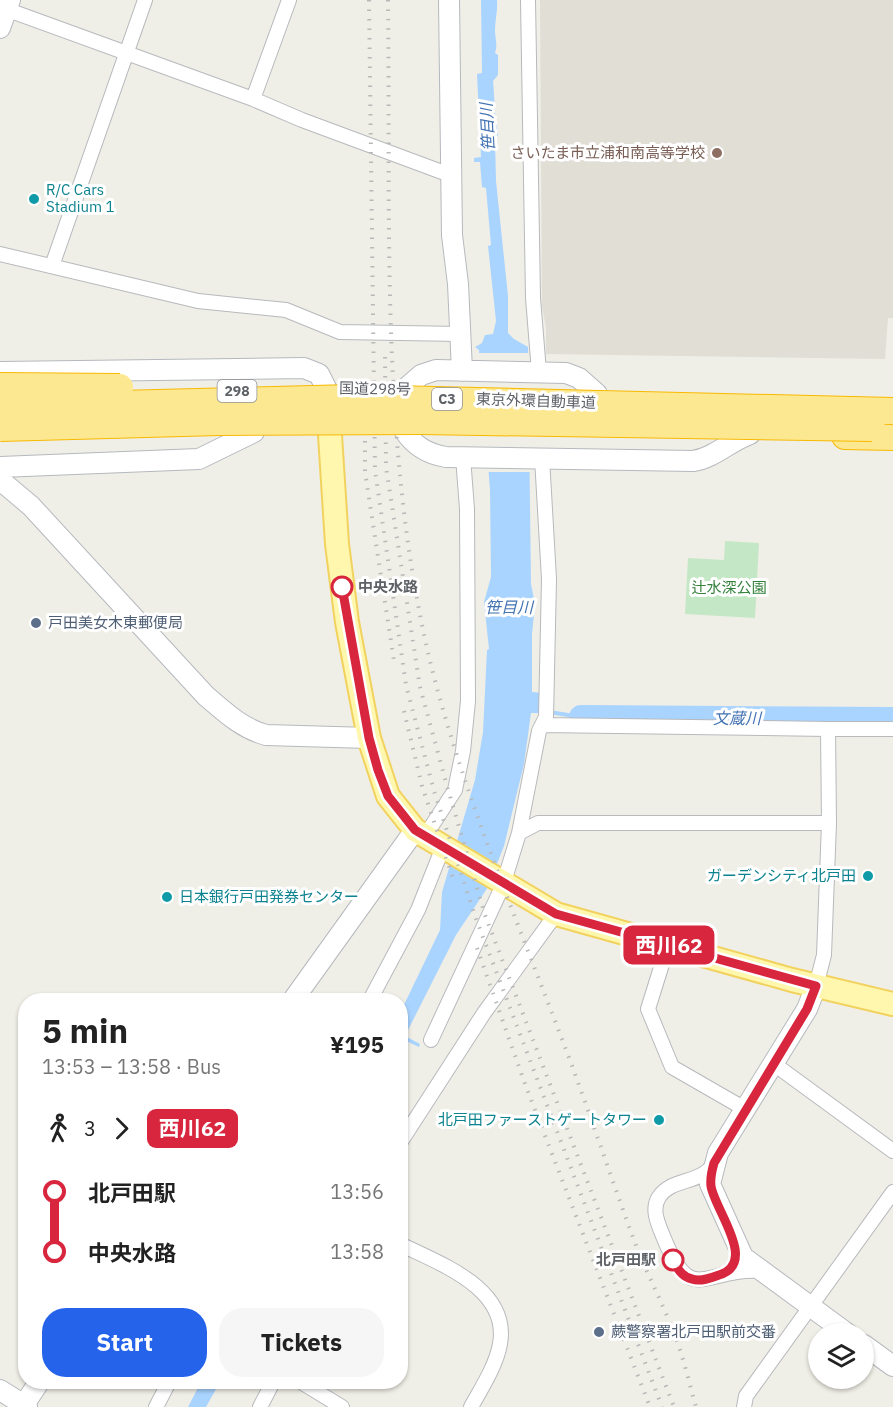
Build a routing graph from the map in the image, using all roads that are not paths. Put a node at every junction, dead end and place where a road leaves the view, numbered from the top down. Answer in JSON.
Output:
{"nodes":[{"id":1,"x":145,"y":0,"type":"edge"},
{"id":2,"x":289,"y":0,"type":"edge"},
{"id":3,"x":449,"y":0,"type":"edge"},
{"id":4,"x":528,"y":0,"type":"edge"},
{"id":5,"x":6,"y":6,"type":"edge"},
{"id":6,"x":0,"y":28,"type":"edge"},
{"id":7,"x":126,"y":52,"type":"junction"},
{"id":8,"x":254,"y":99,"type":"junction"},
{"id":9,"x":450,"y":175,"type":"junction"},
{"id":10,"x":0,"y":254,"type":"edge"},
{"id":11,"x":52,"y":266,"type":"junction"},
{"id":12,"x":461,"y":334,"type":"junction"},
{"id":13,"x":0,"y":372,"type":"edge"},
{"id":14,"x":470,"y":378,"type":"junction"},
{"id":15,"x":536,"y":380,"type":"junction"},
{"id":16,"x":0,"y":386,"type":"edge"},
{"id":17,"x":326,"y":388,"type":"junction"},
{"id":18,"x":0,"y":397,"type":"edge"},
{"id":19,"x":351,"y":398,"type":"junction"},
{"id":20,"x":893,"y":400,"type":"edge"},
{"id":21,"x":0,"y":406,"type":"edge"},
{"id":22,"x":893,"y":411,"type":"edge"},
{"id":23,"x":219,"y":422,"type":"junction"},
{"id":24,"x":0,"y":428,"type":"edge"},
{"id":25,"x":893,"y":428,"type":"edge"},
{"id":26,"x":329,"y":430,"type":"junction"},
{"id":27,"x":404,"y":430,"type":"junction"},
{"id":28,"x":254,"y":432,"type":"junction"},
{"id":29,"x":750,"y":434,"type":"junction"},
{"id":30,"x":893,"y":437,"type":"edge"},
{"id":31,"x":0,"y":438,"type":"edge"},
{"id":32,"x":0,"y":444,"type":"edge"},
{"id":33,"x":469,"y":457,"type":"junction"},
{"id":34,"x":539,"y":458,"type":"junction"},
{"id":35,"x":40,"y":465,"type":"junction"},
{"id":36,"x":0,"y":467,"type":"edge"},
{"id":37,"x":0,"y":480,"type":"edge"},
{"id":38,"x":31,"y":506,"type":"junction"},
{"id":39,"x":542,"y":725,"type":"junction"},
{"id":40,"x":828,"y":729,"type":"junction"},
{"id":41,"x":893,"y":729,"type":"edge"},
{"id":42,"x":369,"y":738,"type":"junction"},
{"id":43,"x":829,"y":823,"type":"junction"},
{"id":44,"x":519,"y":833,"type":"junction"},
{"id":45,"x":434,"y":841,"type":"junction"},
{"id":46,"x":500,"y":883,"type":"junction"},
{"id":47,"x":556,"y":914,"type":"junction"},
{"id":48,"x":668,"y":945,"type":"junction"},
{"id":49,"x":816,"y":986,"type":"junction"},
{"id":50,"x":299,"y":993,"type":"edge"},
{"id":51,"x":374,"y":993,"type":"edge"},
{"id":52,"x":893,"y":1004,"type":"edge"},
{"id":53,"x":430,"y":1040,"type":"dead end"},
{"id":54,"x":774,"y":1064,"type":"junction"},
{"id":55,"x":745,"y":1109,"type":"junction"},
{"id":56,"x":408,"y":1131,"type":"edge"},
{"id":57,"x":893,"y":1151,"type":"edge"},
{"id":58,"x":714,"y":1163,"type":"junction"},
{"id":59,"x":893,"y":1192,"type":"edge"},
{"id":60,"x":734,"y":1240,"type":"junction"},
{"id":61,"x":408,"y":1248,"type":"edge"},
{"id":62,"x":762,"y":1271,"type":"junction"},
{"id":63,"x":726,"y":1273,"type":"junction"},
{"id":64,"x":812,"y":1307,"type":"junction"},
{"id":65,"x":833,"y":1323,"type":"edge"},
{"id":66,"x":874,"y":1352,"type":"edge"},
{"id":67,"x":893,"y":1366,"type":"edge"},
{"id":68,"x":35,"y":1389,"type":"edge"},
{"id":69,"x":166,"y":1389,"type":"edge"},
{"id":70,"x":269,"y":1389,"type":"edge"},
{"id":71,"x":312,"y":1389,"type":"edge"},
{"id":72,"x":0,"y":1390,"type":"edge"},
{"id":73,"x":26,"y":1406,"type":"edge"},
{"id":74,"x":156,"y":1407,"type":"edge"},
{"id":75,"x":260,"y":1407,"type":"edge"},
{"id":76,"x":342,"y":1407,"type":"edge"},
{"id":77,"x":471,"y":1407,"type":"edge"},
{"id":78,"x":744,"y":1407,"type":"edge"}],
"edges":[{"from":1,"to":7,"type":"street"},
{"from":2,"to":8,"type":"street"},
{"from":3,"to":9,"type":"street"},
{"from":4,"to":15,"type":"street"},
{"from":5,"to":6,"type":"street"},
{"from":5,"to":7,"type":"street"},
{"from":7,"to":8,"type":"street"},
{"from":7,"to":11,"type":"street"},
{"from":8,"to":9,"type":"street"},
{"from":9,"to":12,"type":"street"},
{"from":10,"to":11,"type":"street"},
{"from":11,"to":12,"type":"street"},
{"from":12,"to":14,"type":"street"},
{"from":13,"to":17,"type":"street"},
{"from":14,"to":15,"type":"highway","name":"国道298号","number":"298"},
{"from":14,"to":17,"type":"highway","name":"国道298号","number":"298"},
{"from":15,"to":20,"type":"highway","name":"国道298号","number":"298"},
{"from":16,"to":19,"type":"highway","bridge":true},
{"from":17,"to":18,"type":"highway","name":"国道298号","number":"298"},
{"from":17,"to":26,"type":"main road"},
{"from":19,"to":21,"type":"highway","name":"東京外環自動車道","number":"C3","bridge":true},
{"from":19,"to":22,"type":"highway","name":"東京外環自動車道","number":"C3","bridge":true},
{"from":23,"to":24,"type":"highway","name":"東京外環自動車道","number":"C3","bridge":true},
{"from":23,"to":25,"type":"highway","name":"東京外環自動車道","number":"C3","bridge":true},
{"from":23,"to":32,"type":"highway","bridge":true},
{"from":26,"to":27,"type":"highway"},
{"from":26,"to":28,"type":"highway"},
{"from":26,"to":42,"type":"main road"},
{"from":27,"to":29,"type":"highway"},
{"from":27,"to":33,"type":"street"},
{"from":28,"to":31,"type":"highway"},
{"from":28,"to":35,"type":"street"},
{"from":29,"to":30,"type":"highway"},
{"from":29,"to":34,"type":"street"},
{"from":33,"to":34,"type":"street"},
{"from":33,"to":45,"type":"street"},
{"from":34,"to":39,"type":"street"},
{"from":35,"to":36,"type":"street"},
{"from":35,"to":38,"type":"street"},
{"from":37,"to":38,"type":"street"},
{"from":38,"to":42,"type":"street"},
{"from":39,"to":40,"type":"street"},
{"from":39,"to":44,"type":"street"},
{"from":40,"to":41,"type":"street"},
{"from":40,"to":43,"type":"street"},
{"from":42,"to":45,"type":"main road"},
{"from":43,"to":44,"type":"street"},
{"from":43,"to":49,"type":"street"},
{"from":44,"to":46,"type":"street"},
{"from":45,"to":46,"type":"main road"},
{"from":45,"to":50,"type":"street"},
{"from":45,"to":51,"type":"street"},
{"from":46,"to":47,"type":"main road"},
{"from":46,"to":53,"type":"street"},
{"from":47,"to":48,"type":"main road"},
{"from":47,"to":56,"type":"street"},
{"from":48,"to":49,"type":"main road"},
{"from":48,"to":55,"type":"street"},
{"from":49,"to":52,"type":"main road"},
{"from":49,"to":54,"type":"street"},
{"from":54,"to":55,"type":"street"},
{"from":54,"to":57,"type":"street"},
{"from":55,"to":58,"type":"street"},
{"from":58,"to":60,"type":"street"},
{"from":58,"to":63,"type":"street"},
{"from":59,"to":64,"type":"street"},
{"from":60,"to":62,"type":"street"},
{"from":60,"to":63,"type":"street"},
{"from":61,"to":77,"type":"street"},
{"from":62,"to":63,"type":"street"},
{"from":62,"to":64,"type":"street"},
{"from":64,"to":65,"type":"street"},
{"from":64,"to":78,"type":"street"},
{"from":66,"to":67,"type":"street"},
{"from":68,"to":73,"type":"street"},
{"from":69,"to":74,"type":"street"},
{"from":70,"to":75,"type":"street"},
{"from":71,"to":76,"type":"street"},
{"from":72,"to":73,"type":"street"}]}
